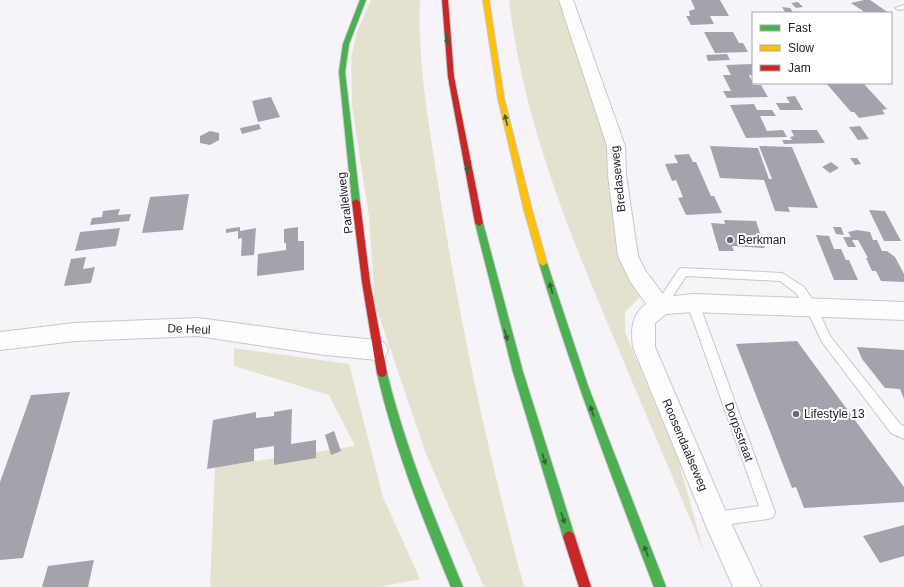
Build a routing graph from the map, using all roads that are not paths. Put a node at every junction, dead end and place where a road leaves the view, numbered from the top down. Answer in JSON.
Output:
{"nodes":[{"id":1,"x":363,"y":0,"type":"edge"},
{"id":2,"x":445,"y":0,"type":"edge"},
{"id":3,"x":486,"y":0,"type":"edge"},
{"id":4,"x":566,"y":0,"type":"edge"},
{"id":5,"x":693,"y":303,"type":"junction"},
{"id":6,"x":660,"y":307,"type":"junction"},
{"id":7,"x":812,"y":308,"type":"junction"},
{"id":8,"x":904,"y":310,"type":"edge"},
{"id":9,"x":0,"y":341,"type":"edge"},
{"id":10,"x":377,"y":350,"type":"junction"},
{"id":11,"x":904,"y":432,"type":"edge"},
{"id":12,"x":716,"y":519,"type":"junction"},
{"id":13,"x":457,"y":587,"type":"edge"},
{"id":14,"x":585,"y":587,"type":"edge"},
{"id":15,"x":660,"y":587,"type":"edge"},
{"id":16,"x":747,"y":587,"type":"edge"}],
"edges":[{"from":1,"to":10,"type":"main road","name":"Parallelweg"},
{"from":2,"to":14,"type":"main road","one_way":true},
{"from":15,"to":3,"type":"main road","one_way":true},
{"from":4,"to":6,"type":"street","name":"Bredaseweg"},
{"from":5,"to":6,"type":"street"},
{"from":5,"to":7,"type":"street"},
{"from":5,"to":12,"type":"lane","name":"Dorpsstraat"},
{"from":6,"to":7,"type":"lane"},
{"from":6,"to":12,"type":"street","name":"Roosendaalseweg"},
{"from":7,"to":8,"type":"street"},
{"from":7,"to":11,"type":"lane"},
{"from":9,"to":10,"type":"street","name":"De Heul"},
{"from":10,"to":13,"type":"main road"},
{"from":12,"to":16,"type":"street","name":"Roosendaalseweg"}]}
